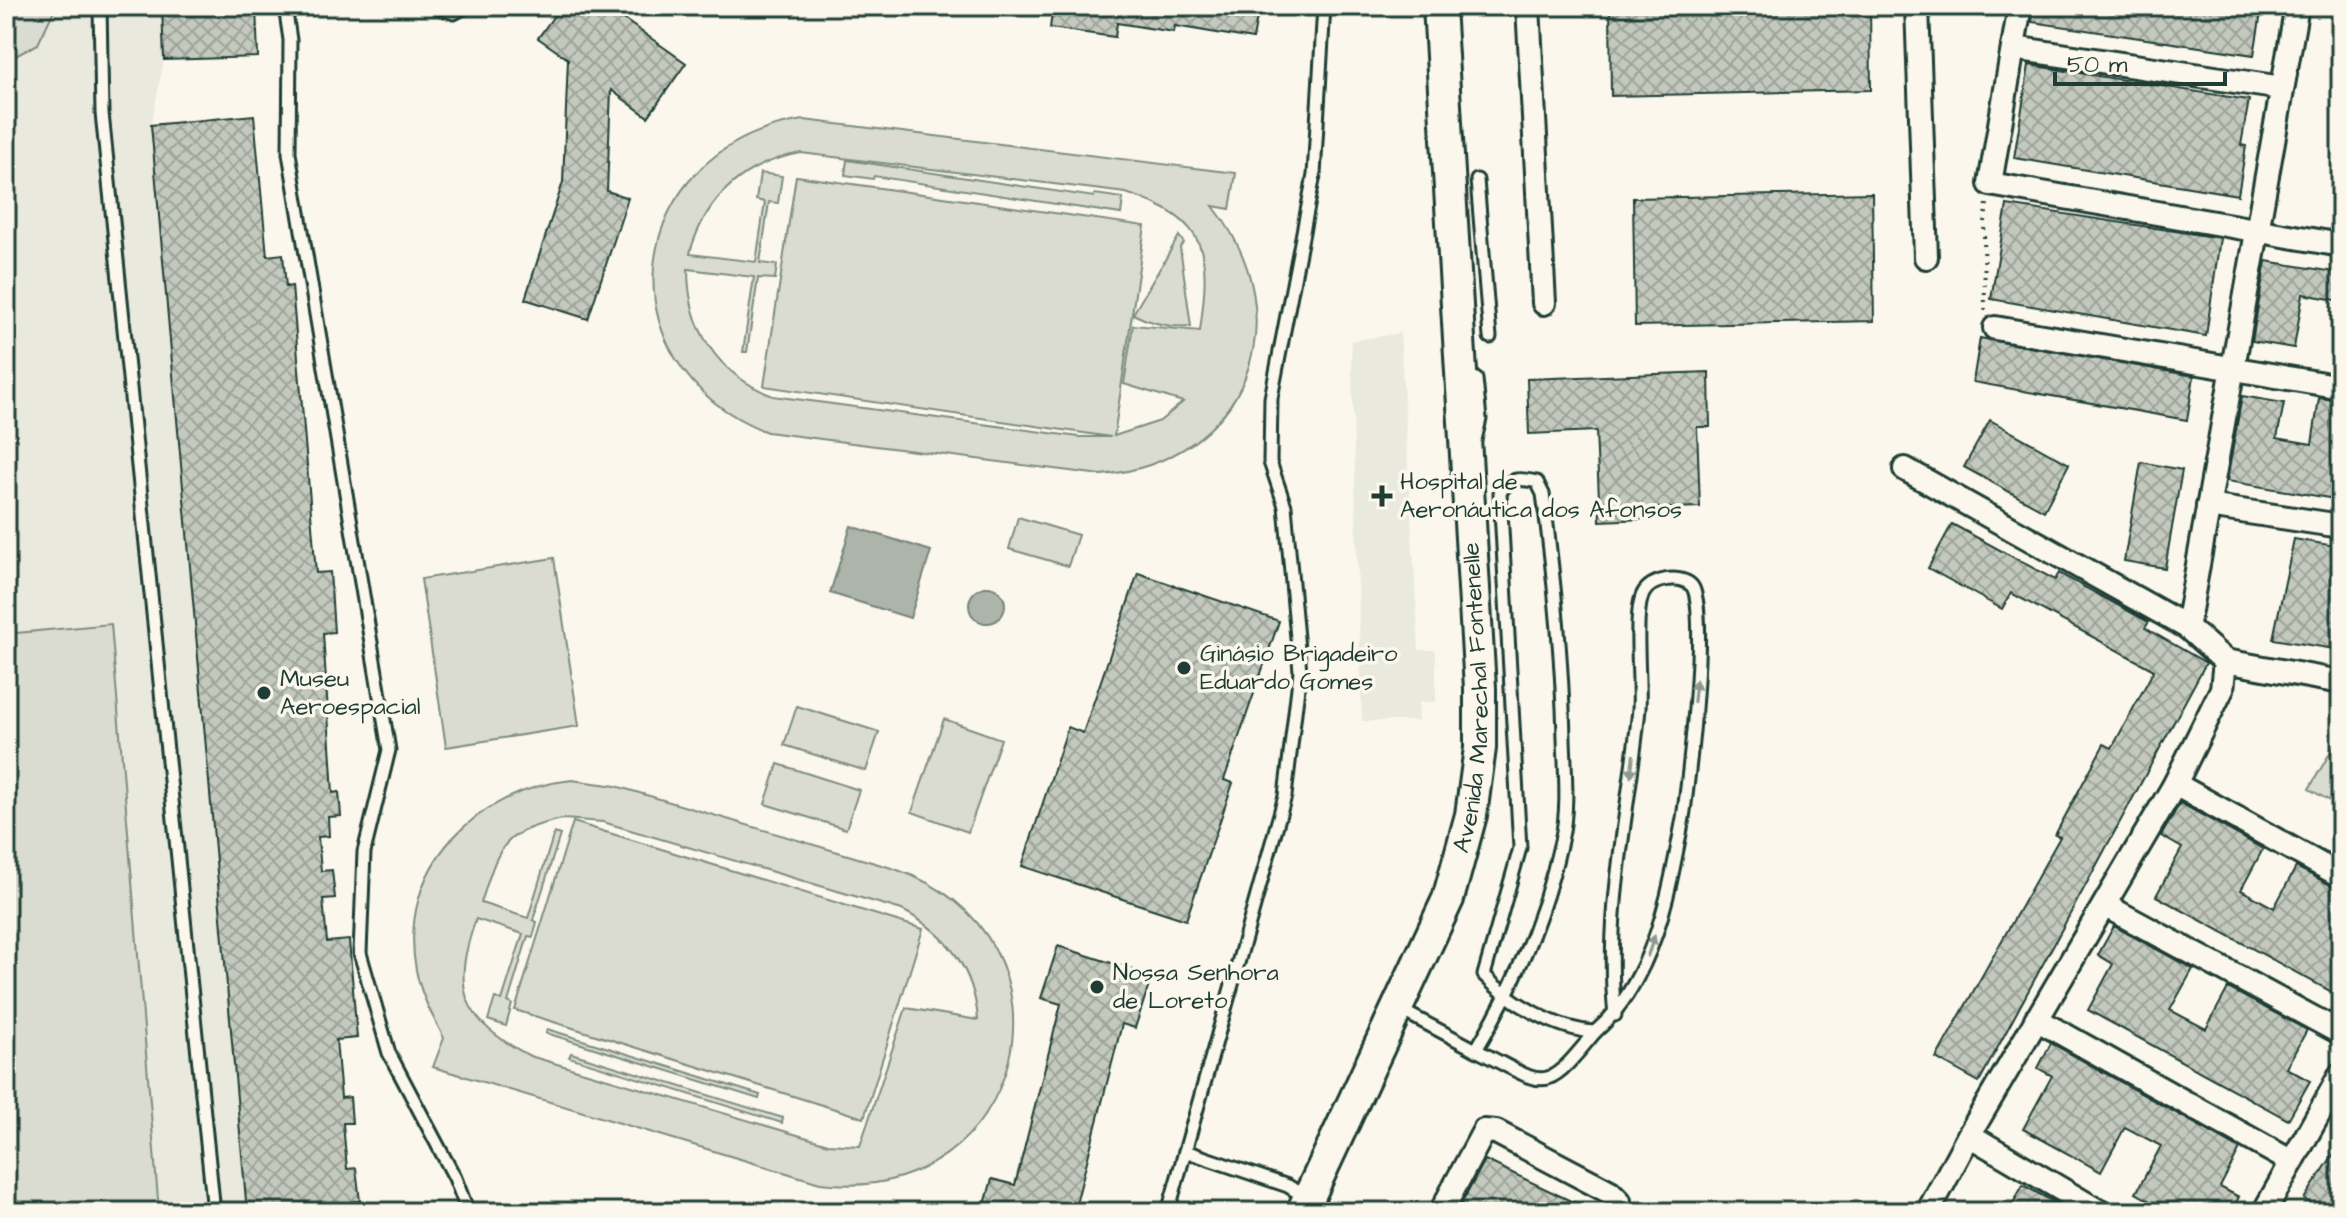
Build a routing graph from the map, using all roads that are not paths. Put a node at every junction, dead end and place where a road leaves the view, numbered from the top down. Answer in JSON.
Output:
{"nodes":[{"id":1,"x":100,"y":6,"type":"edge"},
{"id":2,"x":285,"y":6,"type":"edge"},
{"id":3,"x":434,"y":6,"type":"edge"},
{"id":4,"x":467,"y":6,"type":"edge"},
{"id":5,"x":1324,"y":6,"type":"edge"},
{"id":6,"x":1439,"y":6,"type":"edge"},
{"id":7,"x":1528,"y":6,"type":"edge"},
{"id":8,"x":1917,"y":6,"type":"edge"},
{"id":9,"x":2020,"y":6,"type":"edge"},
{"id":10,"x":2297,"y":6,"type":"edge"},
{"id":11,"x":2013,"y":48,"type":"junction"},
{"id":12,"x":2282,"y":88,"type":"junction"},
{"id":13,"x":1477,"y":180,"type":"dead end"},
{"id":14,"x":2255,"y":232,"type":"junction"},
{"id":15,"x":2341,"y":245,"type":"edge"},
{"id":16,"x":1926,"y":257,"type":"dead end"},
{"id":17,"x":1544,"y":303,"type":"dead end"},
{"id":18,"x":1473,"y":318,"type":"junction"},
{"id":19,"x":1995,"y":328,"type":"road end"},
{"id":20,"x":1490,"y":337,"type":"dead end"},
{"id":21,"x":2231,"y":368,"type":"junction"},
{"id":22,"x":2341,"y":387,"type":"edge"},
{"id":23,"x":1905,"y":469,"type":"dead end"},
{"id":24,"x":2208,"y":506,"type":"junction"},
{"id":25,"x":2341,"y":526,"type":"edge"},
{"id":26,"x":2187,"y":627,"type":"junction"},
{"id":27,"x":2225,"y":661,"type":"junction"},
{"id":28,"x":2341,"y":682,"type":"edge"},
{"id":29,"x":2175,"y":784,"type":"junction"},
{"id":30,"x":2341,"y":876,"type":"edge"},
{"id":31,"x":2106,"y":906,"type":"junction"},
{"id":32,"x":1508,"y":996,"type":"junction"},
{"id":33,"x":1398,"y":1008,"type":"junction"},
{"id":34,"x":1615,"y":1015,"type":"junction"},
{"id":35,"x":2036,"y":1019,"type":"junction"},
{"id":36,"x":1595,"y":1032,"type":"junction"},
{"id":37,"x":2341,"y":1033,"type":"edge"},
{"id":38,"x":1476,"y":1050,"type":"junction"},
{"id":39,"x":2341,"y":1074,"type":"edge"},
{"id":40,"x":1969,"y":1135,"type":"junction"},
{"id":41,"x":1185,"y":1151,"type":"junction"},
{"id":42,"x":2292,"y":1162,"type":"junction"},
{"id":43,"x":1305,"y":1206,"type":"edge"},
{"id":44,"x":214,"y":1212,"type":"edge"},
{"id":45,"x":468,"y":1212,"type":"edge"},
{"id":46,"x":1168,"y":1212,"type":"edge"},
{"id":47,"x":1441,"y":1212,"type":"edge"},
{"id":48,"x":1619,"y":1212,"type":"edge"},
{"id":49,"x":1928,"y":1212,"type":"edge"},
{"id":50,"x":2100,"y":1212,"type":"edge"},
{"id":51,"x":2264,"y":1212,"type":"edge"}],
"edges":[{"from":1,"to":44,"type":"lane"},
{"from":2,"to":45,"type":"lane"},
{"from":3,"to":4,"type":"lane"},
{"from":5,"to":41,"type":"lane"},
{"from":6,"to":18,"type":"main road","name":"Avenida Marechal Fontenelle"},
{"from":7,"to":17,"type":"street"},
{"from":8,"to":16,"type":"street"},
{"from":9,"to":11,"type":"street"},
{"from":10,"to":12,"type":"street"},
{"from":11,"to":12,"type":"street"},
{"from":11,"to":14,"type":"street"},
{"from":12,"to":14,"type":"street"},
{"from":13,"to":18,"type":"lane"},
{"from":14,"to":15,"type":"street"},
{"from":14,"to":21,"type":"street"},
{"from":18,"to":20,"type":"lane"},
{"from":18,"to":33,"type":"main road","name":"Avenida Marechal Fontenelle"},
{"from":19,"to":21,"type":"street"},
{"from":21,"to":22,"type":"street"},
{"from":21,"to":24,"type":"street"},
{"from":23,"to":26,"type":"street"},
{"from":24,"to":25,"type":"street"},
{"from":24,"to":26,"type":"street"},
{"from":26,"to":27,"type":"street"},
{"from":27,"to":28,"type":"street"},
{"from":27,"to":29,"type":"street"},
{"from":29,"to":30,"type":"street"},
{"from":29,"to":31,"type":"street"},
{"from":31,"to":35,"type":"street"},
{"from":31,"to":37,"type":"street"},
{"from":32,"to":32,"type":"lane"},
{"from":32,"to":36,"type":"lane"},
{"from":32,"to":38,"type":"lane"},
{"from":33,"to":38,"type":"lane"},
{"from":33,"to":43,"type":"main road","name":"Avenida Marechal Fontenelle"},
{"from":34,"to":34,"type":"lane","one_way":true},
{"from":34,"to":36,"type":"lane"},
{"from":35,"to":40,"type":"street"},
{"from":35,"to":42,"type":"street"},
{"from":36,"to":38,"type":"lane"},
{"from":39,"to":42,"type":"street"},
{"from":40,"to":49,"type":"street"},
{"from":40,"to":50,"type":"street"},
{"from":41,"to":43,"type":"lane"},
{"from":41,"to":46,"type":"lane"},
{"from":42,"to":51,"type":"street"},
{"from":47,"to":48,"type":"street"}]}
